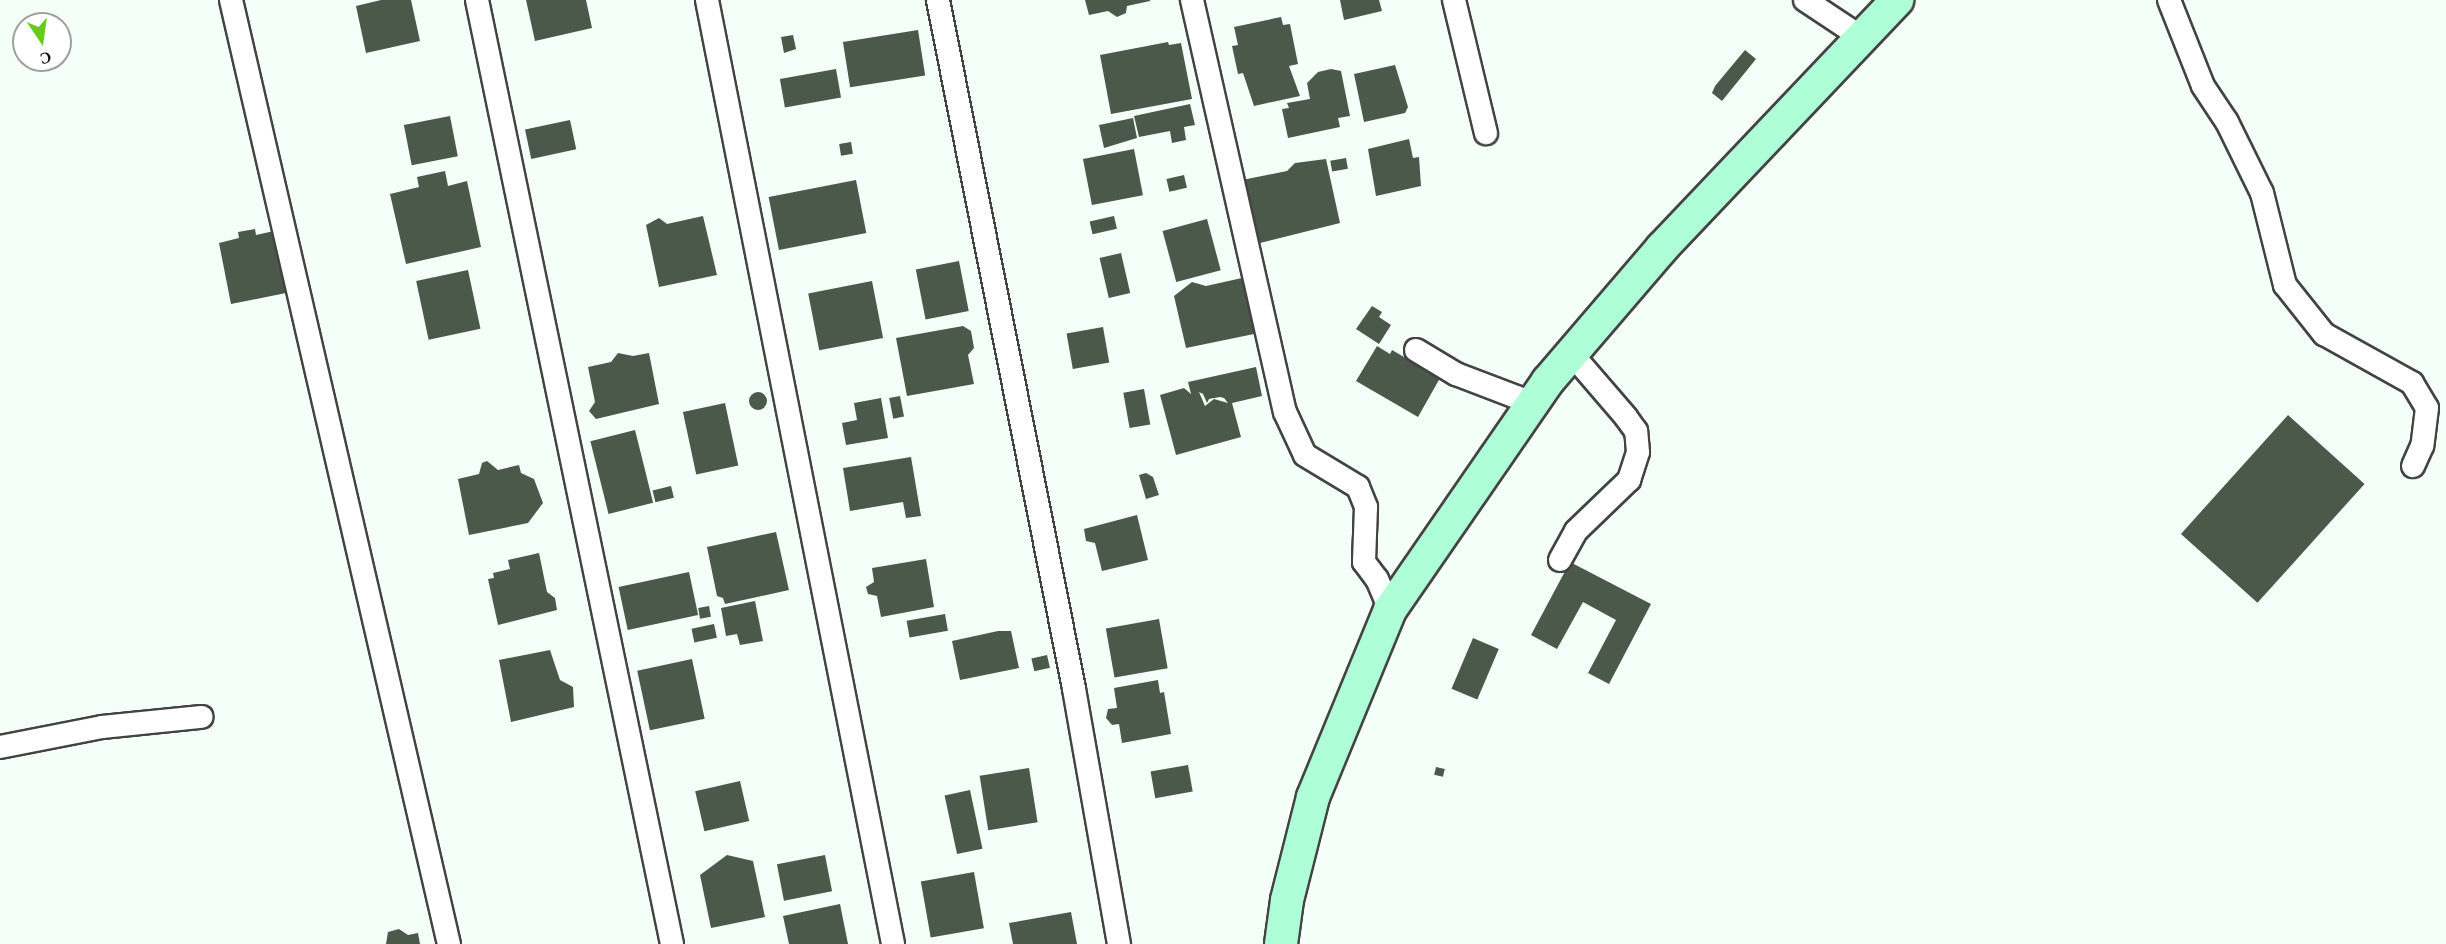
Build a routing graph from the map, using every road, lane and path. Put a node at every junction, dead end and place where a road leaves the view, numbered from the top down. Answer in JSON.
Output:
{"nodes":[{"id":1,"x":231,"y":0,"type":"edge"},
{"id":2,"x":477,"y":0,"type":"edge"},
{"id":3,"x":707,"y":0,"type":"edge"},
{"id":4,"x":938,"y":0,"type":"edge"},
{"id":5,"x":1192,"y":0,"type":"edge"},
{"id":6,"x":1454,"y":0,"type":"edge"},
{"id":7,"x":1805,"y":0,"type":"edge"},
{"id":8,"x":1897,"y":0,"type":"edge"},
{"id":9,"x":2169,"y":0,"type":"edge"},
{"id":10,"x":1861,"y":38,"type":"junction"},
{"id":11,"x":1486,"y":134,"type":"dead end"},
{"id":12,"x":1416,"y":350,"type":"dead end"},
{"id":13,"x":1571,"y":353,"type":"junction"},
{"id":14,"x":1532,"y":403,"type":"junction"},
{"id":15,"x":2413,"y":466,"type":"dead end"},
{"id":16,"x":1560,"y":560,"type":"dead end"},
{"id":17,"x":1389,"y":610,"type":"junction"},
{"id":18,"x":201,"y":717,"type":"dead end"},
{"id":19,"x":0,"y":747,"type":"edge"},
{"id":20,"x":449,"y":944,"type":"edge"},
{"id":21,"x":672,"y":944,"type":"edge"},
{"id":22,"x":892,"y":944,"type":"edge"},
{"id":23,"x":1119,"y":944,"type":"edge"},
{"id":24,"x":1281,"y":944,"type":"edge"}],
"edges":[{"from":1,"to":20,"type":"street"},
{"from":2,"to":21,"type":"street"},
{"from":3,"to":22,"type":"street"},
{"from":4,"to":23,"type":"street"},
{"from":5,"to":17,"type":"street"},
{"from":6,"to":11,"type":"street"},
{"from":7,"to":10,"type":"street"},
{"from":8,"to":10,"type":"main road"},
{"from":9,"to":15,"type":"street"},
{"from":10,"to":13,"type":"main road"},
{"from":12,"to":14,"type":"street"},
{"from":13,"to":14,"type":"main road"},
{"from":13,"to":16,"type":"street"},
{"from":14,"to":17,"type":"main road"},
{"from":17,"to":24,"type":"main road"},
{"from":18,"to":19,"type":"street"}]}
